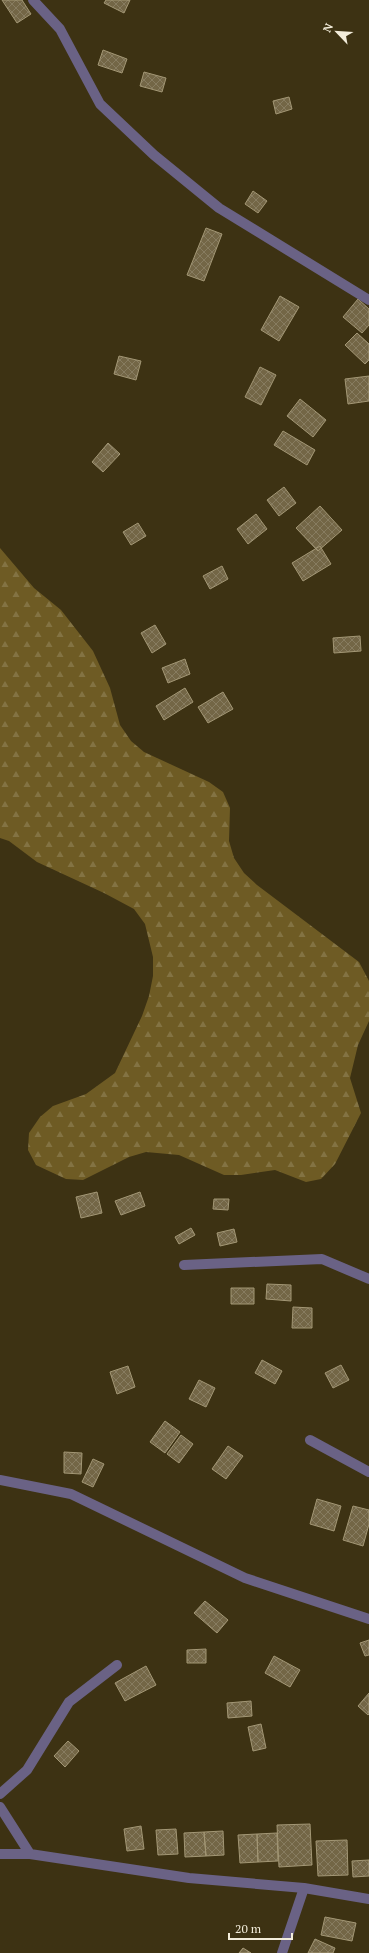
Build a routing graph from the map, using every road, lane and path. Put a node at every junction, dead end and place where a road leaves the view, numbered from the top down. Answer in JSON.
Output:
{"nodes":[{"id":1,"x":33,"y":0,"type":"edge"},
{"id":2,"x":369,"y":300,"type":"edge"},
{"id":3,"x":184,"y":1265,"type":"dead end"},
{"id":4,"x":369,"y":1279,"type":"edge"},
{"id":5,"x":310,"y":1440,"type":"dead end"},
{"id":6,"x":369,"y":1472,"type":"edge"},
{"id":7,"x":0,"y":1480,"type":"edge"},
{"id":8,"x":369,"y":1619,"type":"edge"},
{"id":9,"x":116,"y":1665,"type":"dead end"},
{"id":10,"x":0,"y":1794,"type":"edge"},
{"id":11,"x":0,"y":1807,"type":"edge"},
{"id":12,"x":0,"y":1854,"type":"edge"},
{"id":13,"x":30,"y":1854,"type":"junction"},
{"id":14,"x":304,"y":1888,"type":"junction"},
{"id":15,"x":369,"y":1899,"type":"edge"},
{"id":16,"x":282,"y":1953,"type":"edge"}],
"edges":[{"from":1,"to":2,"type":"street"},
{"from":3,"to":4,"type":"street"},
{"from":5,"to":6,"type":"street"},
{"from":7,"to":8,"type":"street"},
{"from":9,"to":10,"type":"street"},
{"from":11,"to":13,"type":"street"},
{"from":12,"to":13,"type":"street"},
{"from":13,"to":14,"type":"street"},
{"from":14,"to":15,"type":"street"},
{"from":14,"to":16,"type":"street"}]}
